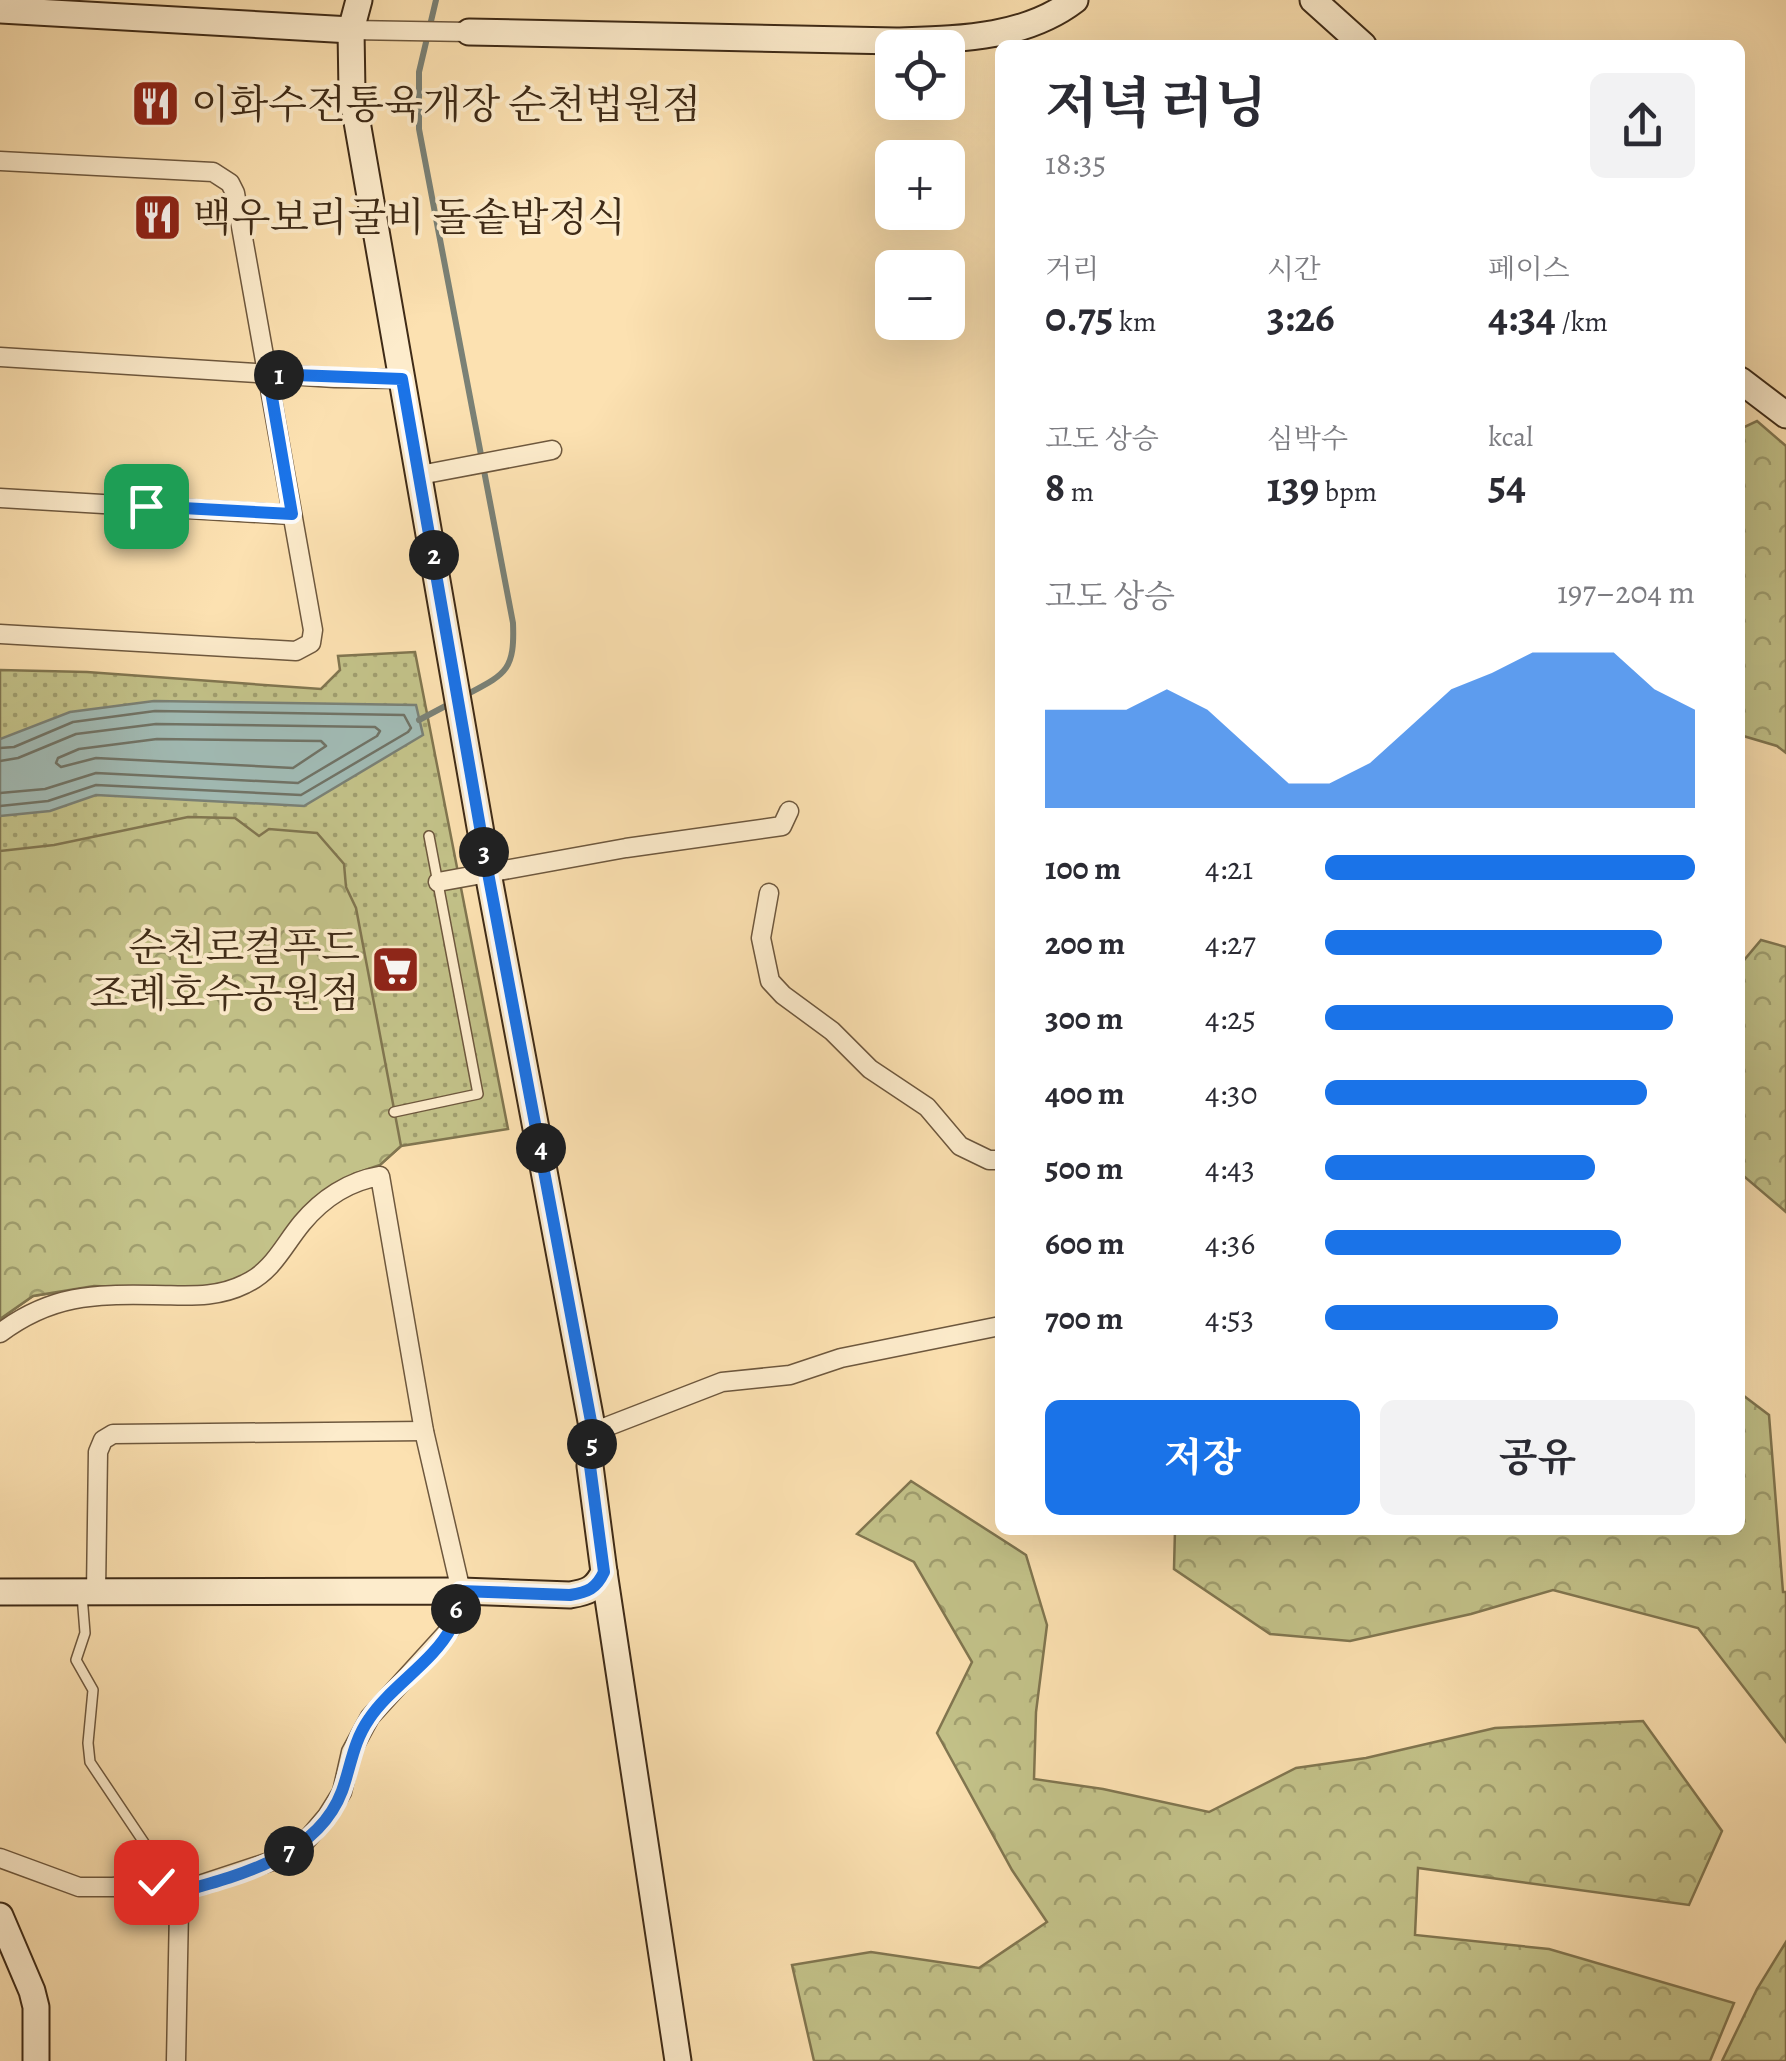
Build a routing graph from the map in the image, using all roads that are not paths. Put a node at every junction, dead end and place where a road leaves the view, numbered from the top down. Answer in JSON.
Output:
{"nodes":[{"id":1,"x":358,"y":0,"type":"edge"},
{"id":2,"x":1076,"y":0,"type":"edge"},
{"id":3,"x":1313,"y":0,"type":"edge"},
{"id":4,"x":0,"y":10,"type":"edge"},
{"id":5,"x":351,"y":30,"type":"junction"},
{"id":6,"x":469,"y":32,"type":"joint"},
{"id":7,"x":1357,"y":40,"type":"edge"},
{"id":8,"x":0,"y":161,"type":"edge"},
{"id":9,"x":0,"y":357,"type":"edge"},
{"id":10,"x":268,"y":374,"type":"junction"},
{"id":11,"x":402,"y":379,"type":"junction"},
{"id":12,"x":1745,"y":384,"type":"edge"},
{"id":13,"x":1786,"y":416,"type":"edge"},
{"id":14,"x":552,"y":450,"type":"dead end"},
{"id":15,"x":420,"y":475,"type":"junction"},
{"id":16,"x":0,"y":498,"type":"edge"},
{"id":17,"x":292,"y":514,"type":"junction"},
{"id":18,"x":0,"y":634,"type":"edge"},
{"id":19,"x":789,"y":812,"type":"dead end"},
{"id":20,"x":429,"y":836,"type":"dead end"},
{"id":21,"x":488,"y":873,"type":"junction"},
{"id":22,"x":438,"y":882,"type":"junction"},
{"id":23,"x":768,"y":893,"type":"dead end"},
{"id":24,"x":394,"y":1112,"type":"dead end"},
{"id":25,"x":995,"y":1160,"type":"edge"},
{"id":26,"x":995,"y":1327,"type":"edge"},
{"id":27,"x":0,"y":1332,"type":"edge"},
{"id":28,"x":424,"y":1431,"type":"junction"},
{"id":29,"x":593,"y":1432,"type":"junction"},
{"id":30,"x":604,"y":1572,"type":"junction"},
{"id":31,"x":460,"y":1591,"type":"junction"},
{"id":32,"x":0,"y":1592,"type":"edge"},
{"id":33,"x":89,"y":1592,"type":"junction"},
{"id":34,"x":0,"y":1858,"type":"edge"},
{"id":35,"x":156,"y":1882,"type":"junction"},
{"id":36,"x":172,"y":1894,"type":"junction"},
{"id":37,"x":0,"y":1916,"type":"edge"},
{"id":38,"x":36,"y":2061,"type":"edge"},
{"id":39,"x":176,"y":2061,"type":"edge"},
{"id":40,"x":678,"y":2061,"type":"edge"}],
"edges":[{"from":1,"to":5,"type":"street"},
{"from":2,"to":6,"type":"street"},
{"from":3,"to":7,"type":"street"},
{"from":4,"to":5,"type":"street"},
{"from":5,"to":6,"type":"street"},
{"from":5,"to":11,"type":"street"},
{"from":8,"to":10,"type":"street"},
{"from":9,"to":10,"type":"street"},
{"from":10,"to":11,"type":"street"},
{"from":10,"to":17,"type":"street"},
{"from":11,"to":15,"type":"street"},
{"from":12,"to":13,"type":"street"},
{"from":14,"to":15,"type":"street"},
{"from":15,"to":21,"type":"street"},
{"from":16,"to":17,"type":"street"},
{"from":17,"to":18,"type":"street"},
{"from":19,"to":21,"type":"street"},
{"from":20,"to":22,"type":"lane"},
{"from":21,"to":22,"type":"street"},
{"from":21,"to":29,"type":"street"},
{"from":22,"to":24,"type":"lane"},
{"from":23,"to":25,"type":"street"},
{"from":26,"to":29,"type":"street"},
{"from":27,"to":28,"type":"street"},
{"from":28,"to":31,"type":"street"},
{"from":28,"to":33,"type":"street"},
{"from":29,"to":30,"type":"street"},
{"from":30,"to":31,"type":"street"},
{"from":30,"to":40,"type":"street"},
{"from":31,"to":33,"type":"street"},
{"from":31,"to":36,"type":"street"},
{"from":32,"to":33,"type":"street"},
{"from":33,"to":35,"type":"lane"},
{"from":34,"to":35,"type":"street"},
{"from":35,"to":36,"type":"street"},
{"from":36,"to":39,"type":"street"},
{"from":37,"to":38,"type":"street"}]}
